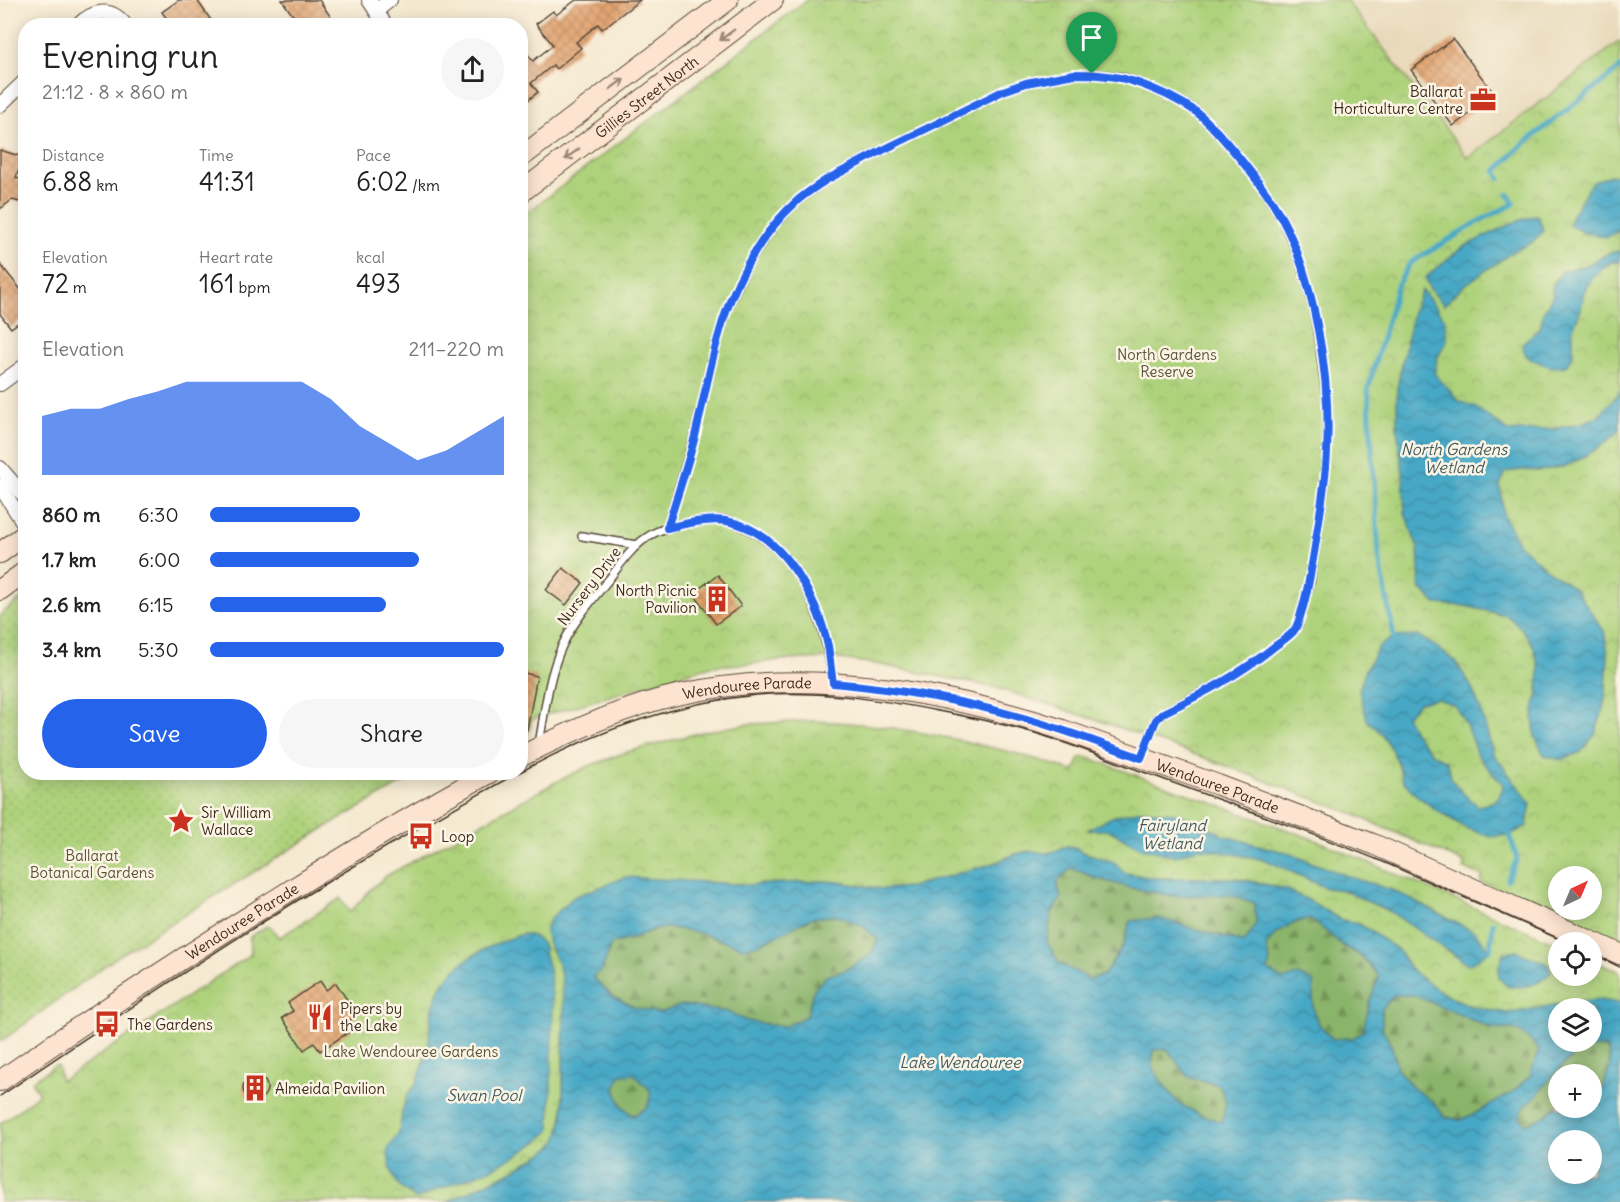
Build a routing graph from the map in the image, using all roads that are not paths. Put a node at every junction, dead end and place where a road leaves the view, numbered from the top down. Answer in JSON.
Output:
{"nodes":[{"id":1,"x":390,"y":0,"type":"edge"},
{"id":2,"x":728,"y":0,"type":"edge"},
{"id":3,"x":773,"y":0,"type":"edge"},
{"id":4,"x":372,"y":5,"type":"edge"},
{"id":5,"x":87,"y":18,"type":"edge"},
{"id":6,"x":119,"y":18,"type":"edge"},
{"id":7,"x":381,"y":18,"type":"edge"},
{"id":8,"x":18,"y":88,"type":"edge"},
{"id":9,"x":0,"y":105,"type":"edge"},
{"id":10,"x":528,"y":152,"type":"edge"},
{"id":11,"x":528,"y":187,"type":"edge"},
{"id":12,"x":18,"y":371,"type":"edge"},
{"id":13,"x":0,"y":384,"type":"edge"},
{"id":14,"x":0,"y":468,"type":"edge"},
{"id":15,"x":0,"y":486,"type":"edge"},
{"id":16,"x":18,"y":489,"type":"edge"},
{"id":17,"x":18,"y":514,"type":"edge"},
{"id":18,"x":667,"y":528,"type":"junction"},
{"id":19,"x":582,"y":536,"type":"dead end"},
{"id":20,"x":18,"y":540,"type":"edge"},
{"id":21,"x":637,"y":545,"type":"junction"},
{"id":22,"x":0,"y":553,"type":"edge"},
{"id":23,"x":18,"y":577,"type":"edge"},
{"id":24,"x":0,"y":590,"type":"edge"},
{"id":25,"x":833,"y":683,"type":"junction"},
{"id":26,"x":538,"y":748,"type":"junction"},
{"id":27,"x":528,"y":753,"type":"edge"},
{"id":28,"x":1141,"y":758,"type":"junction"},
{"id":29,"x":477,"y":780,"type":"edge"},
{"id":30,"x":1620,"y":954,"type":"edge"},
{"id":31,"x":0,"y":1081,"type":"edge"}],
"edges":[{"from":1,"to":4,"type":"street"},
{"from":10,"to":2,"type":"street","name":"Gillies Street North","one_way":true},
{"from":3,"to":11,"type":"street","name":"Gillies Street North","one_way":true},
{"from":4,"to":7,"type":"street"},
{"from":5,"to":6,"type":"street"},
{"from":8,"to":9,"type":"street"},
{"from":12,"to":13,"type":"street"},
{"from":14,"to":16,"type":"street"},
{"from":15,"to":17,"type":"street"},
{"from":18,"to":21,"type":"lane","name":"Nursery Drive"},
{"from":18,"to":25,"type":"lane","name":"Nursery Drive"},
{"from":18,"to":28,"type":"lane"},
{"from":19,"to":21,"type":"lane"},
{"from":20,"to":22,"type":"street"},
{"from":21,"to":26,"type":"lane","name":"Nursery Drive"},
{"from":23,"to":24,"type":"street"},
{"from":25,"to":26,"type":"street","name":"Wendouree Parade"},
{"from":25,"to":28,"type":"street","name":"Wendouree Parade"},
{"from":26,"to":27,"type":"street","name":"Wendouree Parade"},
{"from":28,"to":30,"type":"street","name":"Wendouree Parade"},
{"from":29,"to":31,"type":"street","name":"Wendouree Parade"}]}
